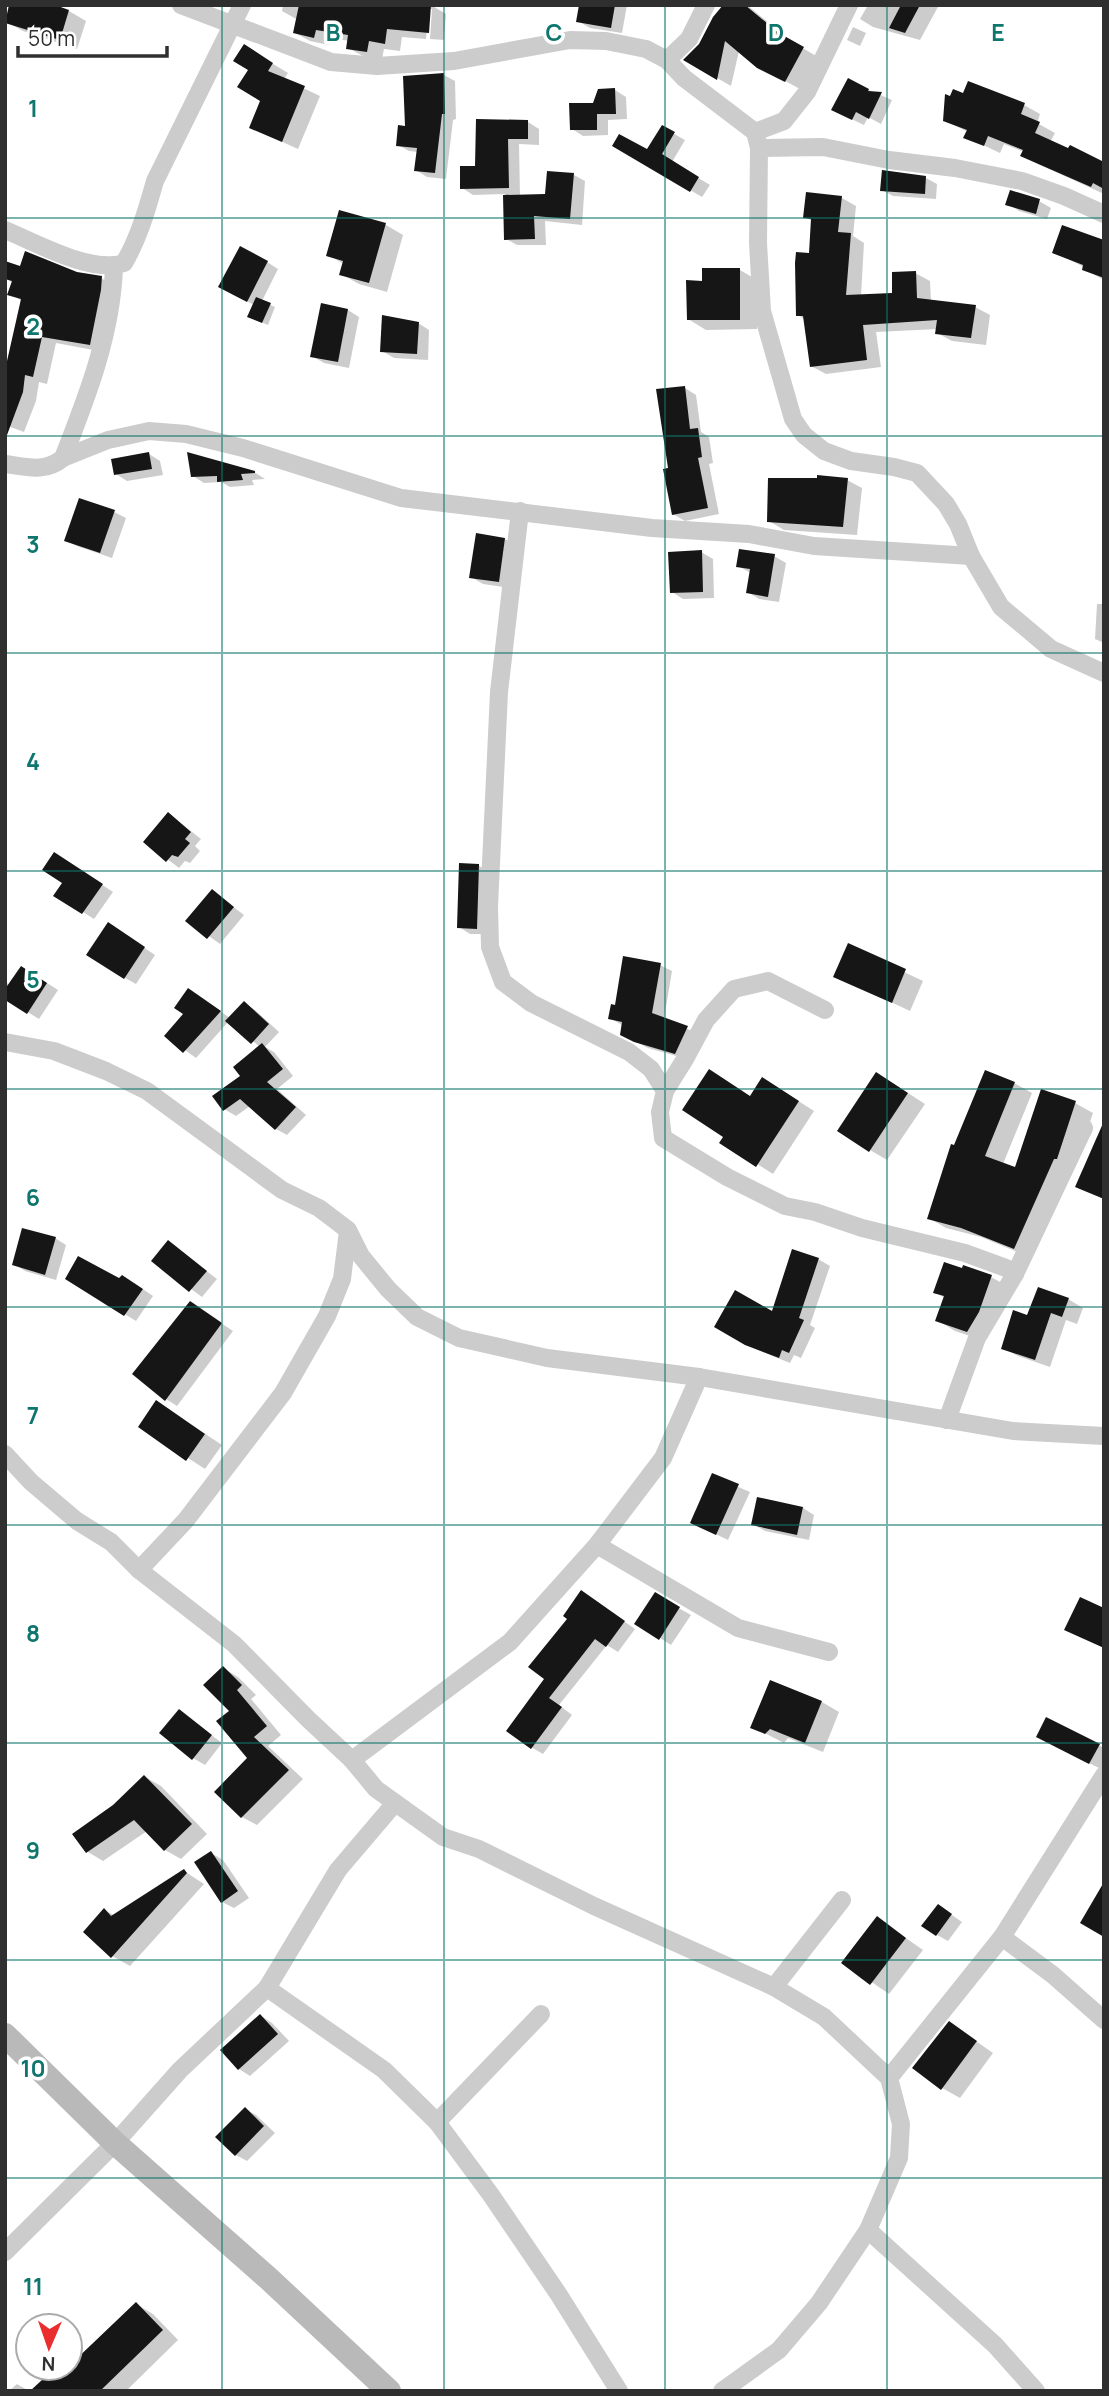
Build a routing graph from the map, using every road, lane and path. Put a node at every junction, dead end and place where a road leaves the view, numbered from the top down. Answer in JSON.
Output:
{"nodes":[{"id":1,"x":181,"y":5,"type":"edge"},
{"id":2,"x":242,"y":5,"type":"edge"},
{"id":3,"x":706,"y":5,"type":"edge"},
{"id":4,"x":849,"y":5,"type":"edge"},
{"id":5,"x":233,"y":24,"type":"junction"},
{"id":6,"x":667,"y":60,"type":"junction"},
{"id":7,"x":757,"y":140,"type":"junction"},
{"id":8,"x":1104,"y":214,"type":"edge"},
{"id":9,"x":5,"y":230,"type":"edge"},
{"id":10,"x":114,"y":267,"type":"junction"},
{"id":11,"x":63,"y":458,"type":"junction"},
{"id":12,"x":5,"y":464,"type":"edge"},
{"id":13,"x":520,"y":511,"type":"junction"},
{"id":14,"x":971,"y":556,"type":"junction"},
{"id":15,"x":1104,"y":673,"type":"edge"},
{"id":16,"x":825,"y":1010,"type":"dead end"},
{"id":17,"x":5,"y":1042,"type":"edge"},
{"id":18,"x":665,"y":1091,"type":"junction"},
{"id":19,"x":1084,"y":1128,"type":"dead end"},
{"id":20,"x":348,"y":1230,"type":"junction"},
{"id":21,"x":1015,"y":1274,"type":"junction"},
{"id":22,"x":699,"y":1377,"type":"junction"},
{"id":23,"x":947,"y":1420,"type":"junction"},
{"id":24,"x":1104,"y":1436,"type":"edge"},
{"id":25,"x":5,"y":1454,"type":"edge"},
{"id":26,"x":597,"y":1545,"type":"junction"},
{"id":27,"x":139,"y":1570,"type":"junction"},
{"id":28,"x":830,"y":1652,"type":"dead end"},
{"id":29,"x":352,"y":1760,"type":"junction"},
{"id":30,"x":1104,"y":1775,"type":"edge"},
{"id":31,"x":395,"y":1803,"type":"junction"},
{"id":32,"x":842,"y":1900,"type":"dead end"},
{"id":33,"x":1002,"y":1937,"type":"junction"},
{"id":34,"x":774,"y":1987,"type":"junction"},
{"id":35,"x":267,"y":1988,"type":"junction"},
{"id":36,"x":541,"y":2014,"type":"dead end"},
{"id":37,"x":1104,"y":2020,"type":"edge"},
{"id":38,"x":5,"y":2035,"type":"edge"},
{"id":39,"x":889,"y":2078,"type":"junction"},
{"id":40,"x":437,"y":2122,"type":"junction"},
{"id":41,"x":115,"y":2143,"type":"junction"},
{"id":42,"x":867,"y":2230,"type":"junction"},
{"id":43,"x":5,"y":2252,"type":"edge"},
{"id":44,"x":389,"y":2391,"type":"edge"},
{"id":45,"x":620,"y":2391,"type":"edge"},
{"id":46,"x":722,"y":2391,"type":"edge"},
{"id":47,"x":1036,"y":2391,"type":"edge"}],
"edges":[{"from":1,"to":5,"type":"street"},
{"from":2,"to":5,"type":"street"},
{"from":3,"to":6,"type":"street"},
{"from":4,"to":7,"type":"street"},
{"from":5,"to":6,"type":"street"},
{"from":5,"to":10,"type":"street"},
{"from":6,"to":7,"type":"street"},
{"from":7,"to":8,"type":"street"},
{"from":7,"to":14,"type":"street"},
{"from":9,"to":10,"type":"street"},
{"from":10,"to":11,"type":"street"},
{"from":11,"to":12,"type":"street"},
{"from":11,"to":13,"type":"street"},
{"from":13,"to":14,"type":"street"},
{"from":13,"to":18,"type":"street"},
{"from":14,"to":15,"type":"street"},
{"from":16,"to":18,"type":"street"},
{"from":17,"to":20,"type":"street"},
{"from":18,"to":21,"type":"street"},
{"from":19,"to":21,"type":"street"},
{"from":20,"to":22,"type":"street"},
{"from":20,"to":27,"type":"street"},
{"from":21,"to":23,"type":"street"},
{"from":22,"to":23,"type":"street"},
{"from":22,"to":26,"type":"street"},
{"from":23,"to":24,"type":"street"},
{"from":25,"to":27,"type":"street"},
{"from":26,"to":28,"type":"street"},
{"from":26,"to":29,"type":"street"},
{"from":27,"to":29,"type":"street"},
{"from":29,"to":31,"type":"street"},
{"from":30,"to":33,"type":"street"},
{"from":31,"to":34,"type":"street"},
{"from":31,"to":35,"type":"street"},
{"from":32,"to":34,"type":"street"},
{"from":33,"to":37,"type":"street"},
{"from":33,"to":39,"type":"street"},
{"from":34,"to":39,"type":"street"},
{"from":35,"to":40,"type":"street"},
{"from":35,"to":41,"type":"street"},
{"from":36,"to":40,"type":"street"},
{"from":38,"to":41,"type":"main road"},
{"from":39,"to":42,"type":"street"},
{"from":40,"to":45,"type":"street"},
{"from":41,"to":43,"type":"street"},
{"from":41,"to":44,"type":"main road"},
{"from":42,"to":46,"type":"street"},
{"from":42,"to":47,"type":"street"}]}
